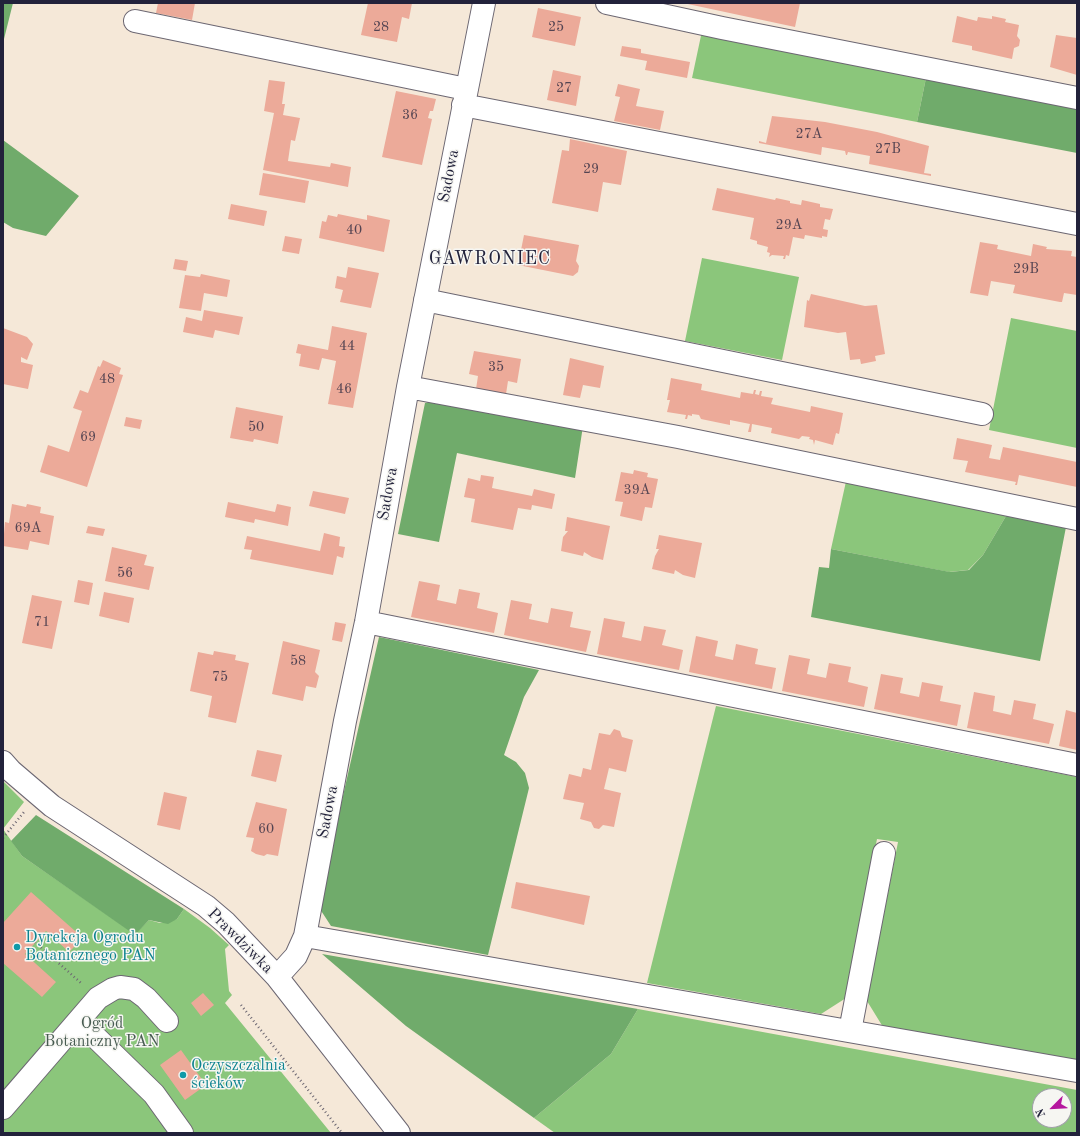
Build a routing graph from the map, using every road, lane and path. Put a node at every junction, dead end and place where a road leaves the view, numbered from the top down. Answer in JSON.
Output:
{"nodes":[{"id":1,"x":484,"y":3,"type":"edge"},
{"id":2,"x":607,"y":3,"type":"edge"},
{"id":3,"x":135,"y":21,"type":"dead end"},
{"id":4,"x":465,"y":97,"type":"junction"},
{"id":5,"x":1077,"y":98,"type":"edge"},
{"id":6,"x":1077,"y":224,"type":"edge"},
{"id":7,"x":425,"y":300,"type":"junction"},
{"id":8,"x":408,"y":386,"type":"junction"},
{"id":9,"x":982,"y":414,"type":"dead end"},
{"id":10,"x":1077,"y":518,"type":"edge"},
{"id":11,"x":366,"y":622,"type":"junction"},
{"id":12,"x":3,"y":762,"type":"edge"},
{"id":13,"x":1077,"y":765,"type":"edge"},
{"id":14,"x":38,"y":795,"type":"junction"},
{"id":15,"x":3,"y":838,"type":"edge"},
{"id":16,"x":884,"y":853,"type":"dead end"},
{"id":17,"x":305,"y":936,"type":"junction"},
{"id":18,"x":35,"y":942,"type":"dead end"},
{"id":19,"x":277,"y":977,"type":"junction"},
{"id":20,"x":98,"y":998,"type":"junction"},
{"id":21,"x":241,"y":1005,"type":"dead end"},
{"id":22,"x":79,"y":1021,"type":"junction"},
{"id":23,"x":167,"y":1021,"type":"dead end"},
{"id":24,"x":850,"y":1031,"type":"junction"},
{"id":25,"x":1077,"y":1070,"type":"edge"},
{"id":26,"x":3,"y":1108,"type":"edge"},
{"id":27,"x":182,"y":1133,"type":"edge"},
{"id":28,"x":342,"y":1133,"type":"edge"},
{"id":29,"x":399,"y":1133,"type":"edge"}],
"edges":[{"from":1,"to":4,"type":"street","name":"Sadowa"},
{"from":2,"to":5,"type":"street"},
{"from":3,"to":4,"type":"street"},
{"from":4,"to":6,"type":"street"},
{"from":4,"to":7,"type":"street","name":"Sadowa"},
{"from":7,"to":8,"type":"street","name":"Sadowa"},
{"from":7,"to":9,"type":"street"},
{"from":8,"to":10,"type":"street"},
{"from":8,"to":11,"type":"street","name":"Sadowa"},
{"from":11,"to":13,"type":"street"},
{"from":11,"to":17,"type":"street","name":"Sadowa"},
{"from":12,"to":14,"type":"street","name":"Prawdziwka"},
{"from":14,"to":15,"type":"path"},
{"from":14,"to":19,"type":"street","name":"Prawdziwka"},
{"from":16,"to":24,"type":"street"},
{"from":17,"to":19,"type":"street","name":"Sadowa"},
{"from":17,"to":24,"type":"street"},
{"from":18,"to":20,"type":"path"},
{"from":19,"to":29,"type":"street","name":"Prawdziwka"},
{"from":20,"to":22,"type":"street"},
{"from":20,"to":23,"type":"street"},
{"from":21,"to":28,"type":"path"},
{"from":22,"to":26,"type":"street"},
{"from":22,"to":27,"type":"street"},
{"from":24,"to":25,"type":"street"}]}
